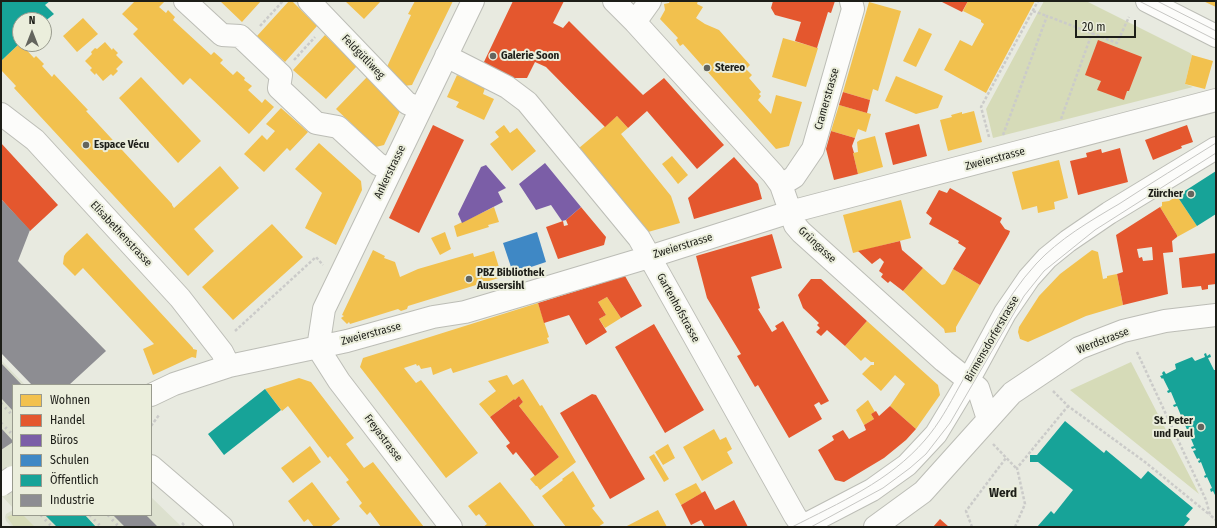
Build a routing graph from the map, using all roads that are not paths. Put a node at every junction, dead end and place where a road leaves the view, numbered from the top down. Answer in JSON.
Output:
{"nodes":[{"id":1,"x":185,"y":1,"type":"edge"},
{"id":2,"x":309,"y":1,"type":"edge"},
{"id":3,"x":473,"y":1,"type":"edge"},
{"id":4,"x":614,"y":1,"type":"edge"},
{"id":5,"x":650,"y":1,"type":"edge"},
{"id":6,"x":851,"y":1,"type":"edge"},
{"id":7,"x":1147,"y":1,"type":"edge"},
{"id":8,"x":635,"y":22,"type":"junction"},
{"id":9,"x":1216,"y":36,"type":"edge"},
{"id":10,"x":446,"y":56,"type":"junction"},
{"id":11,"x":1216,"y":100,"type":"edge"},
{"id":12,"x":1192,"y":107,"type":"junction"},
{"id":13,"x":420,"y":109,"type":"junction"},
{"id":14,"x":1,"y":114,"type":"edge"},
{"id":15,"x":1216,"y":118,"type":"edge"},
{"id":16,"x":1216,"y":148,"type":"edge"},
{"id":17,"x":391,"y":170,"type":"junction"},
{"id":18,"x":781,"y":185,"type":"junction"},
{"id":19,"x":790,"y":212,"type":"junction"},
{"id":20,"x":649,"y":257,"type":"junction"},
{"id":21,"x":1216,"y":315,"type":"edge"},
{"id":22,"x":318,"y":348,"type":"junction"},
{"id":23,"x":229,"y":366,"type":"junction"},
{"id":24,"x":968,"y":381,"type":"junction"},
{"id":25,"x":152,"y":394,"type":"edge"},
{"id":26,"x":988,"y":419,"type":"junction"},
{"id":27,"x":152,"y":467,"type":"edge"},
{"id":28,"x":12,"y":478,"type":"edge"},
{"id":29,"x":1,"y":485,"type":"edge"},
{"id":30,"x":222,"y":527,"type":"edge"},
{"id":31,"x":451,"y":527,"type":"edge"},
{"id":32,"x":802,"y":527,"type":"edge"},
{"id":33,"x":875,"y":527,"type":"edge"}],
"edges":[{"from":1,"to":17,"type":"street"},
{"from":2,"to":13,"type":"street","name":"Feldgütliweg"},
{"from":3,"to":10,"type":"street","name":"Ankerstrasse"},
{"from":4,"to":8,"type":"street","name":"Grüngasse"},
{"from":5,"to":8,"type":"street"},
{"from":6,"to":18,"type":"street","name":"Cramerstrasse"},
{"from":7,"to":9,"type":"street"},
{"from":8,"to":18,"type":"street","name":"Grüngasse"},
{"from":10,"to":13,"type":"street","name":"Ankerstrasse"},
{"from":10,"to":20,"type":"street","name":"Gartenhofstrasse"},
{"from":11,"to":12,"type":"street","name":"Zweierstrasse"},
{"from":12,"to":15,"type":"street"},
{"from":12,"to":19,"type":"street","name":"Zweierstrasse"},
{"from":13,"to":17,"type":"street","name":"Ankerstrasse"},
{"from":14,"to":23,"type":"street","name":"Elisabethenstrasse"},
{"from":16,"to":24,"type":"street","name":"Birmensdorferstrasse"},
{"from":17,"to":22,"type":"street","name":"Ankerstrasse"},
{"from":18,"to":19,"type":"street","name":"Grüngasse"},
{"from":19,"to":20,"type":"street","name":"Zweierstrasse"},
{"from":19,"to":24,"type":"street","name":"Grüngasse"},
{"from":20,"to":22,"type":"street","name":"Zweierstrasse"},
{"from":20,"to":32,"type":"street","name":"Gartenhofstrasse"},
{"from":21,"to":26,"type":"street","name":"Werdstrasse"},
{"from":22,"to":23,"type":"street","name":"Zweierstrasse"},
{"from":22,"to":31,"type":"street","name":"Freyastrasse"},
{"from":23,"to":25,"type":"street","name":"Zweierstrasse"},
{"from":24,"to":26,"type":"street","name":"Grüngasse"},
{"from":24,"to":32,"type":"street","name":"Birmensdorferstrasse"},
{"from":26,"to":33,"type":"street"},
{"from":27,"to":30,"type":"street"},
{"from":28,"to":29,"type":"street","bridge":true}]}
